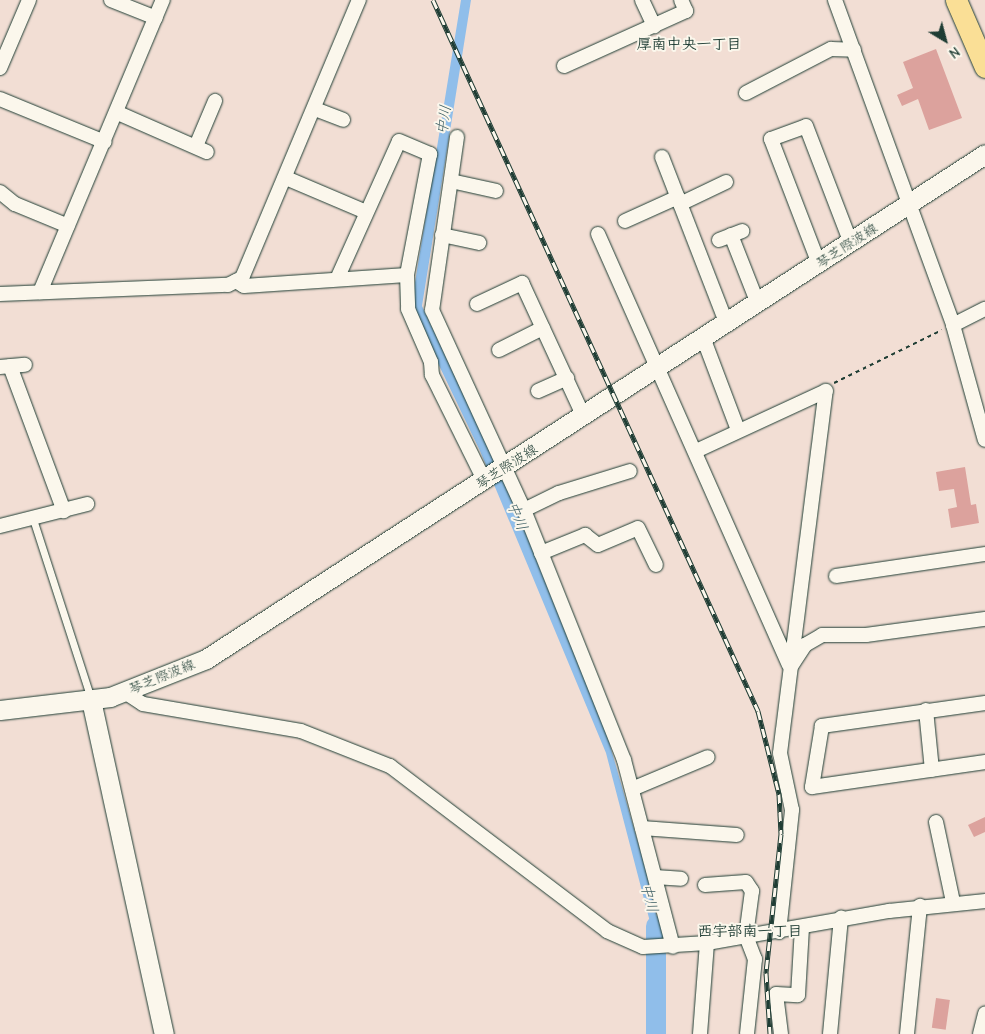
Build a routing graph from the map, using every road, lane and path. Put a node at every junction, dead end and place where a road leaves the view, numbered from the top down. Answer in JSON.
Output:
{"nodes":[{"id":1,"x":111,"y":0,"type":"edge"},
{"id":2,"x":163,"y":0,"type":"edge"},
{"id":3,"x":359,"y":0,"type":"edge"},
{"id":4,"x":642,"y":0,"type":"edge"},
{"id":5,"x":681,"y":0,"type":"edge"},
{"id":6,"x":835,"y":0,"type":"edge"},
{"id":7,"x":956,"y":0,"type":"edge"},
{"id":8,"x":24,"y":2,"type":"edge"},
{"id":9,"x":156,"y":18,"type":"junction"},
{"id":10,"x":654,"y":26,"type":"junction"},
{"id":11,"x":854,"y":50,"type":"junction"},
{"id":12,"x":564,"y":66,"type":"dead end"},
{"id":13,"x":985,"y":66,"type":"edge"},
{"id":14,"x":0,"y":68,"type":"edge"},
{"id":15,"x":746,"y":93,"type":"dead end"},
{"id":16,"x":0,"y":100,"type":"edge"},
{"id":17,"x":215,"y":101,"type":"dead end"},
{"id":18,"x":315,"y":109,"type":"junction"},
{"id":19,"x":118,"y":113,"type":"junction"},
{"id":20,"x":343,"y":120,"type":"dead end"},
{"id":21,"x":457,"y":137,"type":"dead end"},
{"id":22,"x":105,"y":142,"type":"junction"},
{"id":23,"x":985,"y":154,"type":"edge"},
{"id":24,"x":662,"y":157,"type":"dead end"},
{"id":25,"x":286,"y":178,"type":"junction"},
{"id":26,"x":450,"y":181,"type":"junction"},
{"id":27,"x":726,"y":182,"type":"dead end"},
{"id":28,"x":496,"y":191,"type":"dead end"},
{"id":29,"x":0,"y":192,"type":"edge"},
{"id":30,"x":679,"y":201,"type":"junction"},
{"id":31,"x":910,"y":204,"type":"junction"},
{"id":32,"x":366,"y":212,"type":"junction"},
{"id":33,"x":625,"y":221,"type":"dead end"},
{"id":34,"x":68,"y":226,"type":"junction"},
{"id":35,"x":598,"y":234,"type":"dead end"},
{"id":36,"x":442,"y":235,"type":"junction"},
{"id":37,"x":731,"y":235,"type":"dead end"},
{"id":38,"x":479,"y":243,"type":"dead end"},
{"id":39,"x":851,"y":243,"type":"junction"},
{"id":40,"x":819,"y":264,"type":"junction"},
{"id":41,"x":407,"y":275,"type":"junction"},
{"id":42,"x":337,"y":279,"type":"junction"},
{"id":43,"x":236,"y":281,"type":"junction"},
{"id":44,"x":40,"y":292,"type":"junction"},
{"id":45,"x":0,"y":294,"type":"edge"},
{"id":46,"x":477,"y":304,"type":"dead end"},
{"id":47,"x":758,"y":304,"type":"junction"},
{"id":48,"x":985,"y":309,"type":"edge"},
{"id":49,"x":727,"y":325,"type":"junction"},
{"id":50,"x":953,"y":325,"type":"junction"},
{"id":51,"x":543,"y":328,"type":"junction"},
{"id":52,"x":440,"y":333,"type":"junction"},
{"id":53,"x":704,"y":340,"type":"junction"},
{"id":54,"x":423,"y":341,"type":"junction"},
{"id":55,"x":499,"y":350,"type":"dead end"},
{"id":56,"x":12,"y":366,"type":"edge"},
{"id":57,"x":657,"y":370,"type":"junction"},
{"id":58,"x":567,"y":378,"type":"junction"},
{"id":59,"x":538,"y":391,"type":"dead end"},
{"id":60,"x":826,"y":391,"type":"junction"},
{"id":61,"x":584,"y":417,"type":"junction"},
{"id":62,"x":738,"y":430,"type":"junction"},
{"id":63,"x":985,"y":440,"type":"edge"},
{"id":64,"x":696,"y":451,"type":"junction"},
{"id":65,"x":630,"y":471,"type":"dead end"},
{"id":66,"x":495,"y":475,"type":"junction"},
{"id":67,"x":87,"y":504,"type":"dead end"},
{"id":68,"x":64,"y":510,"type":"junction"},
{"id":69,"x":524,"y":510,"type":"junction"},
{"id":70,"x":33,"y":519,"type":"junction"},
{"id":71,"x":0,"y":526,"type":"edge"},
{"id":72,"x":541,"y":553,"type":"junction"},
{"id":73,"x":985,"y":554,"type":"edge"},
{"id":74,"x":656,"y":565,"type":"dead end"},
{"id":75,"x":836,"y":576,"type":"dead end"},
{"id":76,"x":985,"y":619,"type":"edge"},
{"id":77,"x":790,"y":668,"type":"junction"},
{"id":78,"x":126,"y":693,"type":"junction"},
{"id":79,"x":92,"y":700,"type":"junction"},
{"id":80,"x":985,"y":703,"type":"edge"},
{"id":81,"x":0,"y":710,"type":"edge"},
{"id":82,"x":926,"y":710,"type":"junction"},
{"id":83,"x":708,"y":757,"type":"dead end"},
{"id":84,"x":985,"y":762,"type":"edge"},
{"id":85,"x":932,"y":770,"type":"junction"},
{"id":86,"x":632,"y":789,"type":"junction"},
{"id":87,"x":936,"y":822,"type":"dead end"},
{"id":88,"x":642,"y":828,"type":"junction"},
{"id":89,"x":737,"y":835,"type":"dead end"},
{"id":90,"x":655,"y":877,"type":"junction"},
{"id":91,"x":682,"y":879,"type":"dead end"},
{"id":92,"x":705,"y":885,"type":"dead end"},
{"id":93,"x":985,"y":901,"type":"edge"},
{"id":94,"x":953,"y":902,"type":"junction"},
{"id":95,"x":920,"y":906,"type":"junction"},
{"id":96,"x":840,"y":918,"type":"junction"},
{"id":97,"x":802,"y":927,"type":"junction"},
{"id":98,"x":779,"y":932,"type":"junction"},
{"id":99,"x":746,"y":936,"type":"junction"},
{"id":100,"x":707,"y":943,"type":"junction"},
{"id":101,"x":673,"y":947,"type":"junction"},
{"id":102,"x":985,"y":1014,"type":"edge"},
{"id":103,"x":164,"y":1034,"type":"edge"},
{"id":104,"x":700,"y":1034,"type":"edge"},
{"id":105,"x":747,"y":1034,"type":"edge"},
{"id":106,"x":781,"y":1034,"type":"edge"},
{"id":107,"x":830,"y":1034,"type":"edge"},
{"id":108,"x":907,"y":1034,"type":"edge"},
{"id":109,"x":980,"y":1034,"type":"edge"}],
"edges":[{"from":1,"to":9,"type":"street"},
{"from":2,"to":9,"type":"street"},
{"from":3,"to":18,"type":"street"},
{"from":4,"to":10,"type":"street"},
{"from":5,"to":10,"type":"street"},
{"from":6,"to":11,"type":"street"},
{"from":7,"to":13,"type":"main road"},
{"from":8,"to":14,"type":"street"},
{"from":9,"to":19,"type":"street"},
{"from":10,"to":12,"type":"street"},
{"from":11,"to":15,"type":"street"},
{"from":11,"to":31,"type":"street"},
{"from":16,"to":22,"type":"street"},
{"from":17,"to":19,"type":"street"},
{"from":18,"to":20,"type":"street"},
{"from":18,"to":25,"type":"street"},
{"from":19,"to":22,"type":"street"},
{"from":21,"to":26,"type":"street"},
{"from":22,"to":34,"type":"street"},
{"from":23,"to":31,"type":"main road","name":"琴芝際波線"},
{"from":24,"to":30,"type":"street"},
{"from":25,"to":32,"type":"street"},
{"from":25,"to":43,"type":"street"},
{"from":26,"to":28,"type":"street"},
{"from":26,"to":36,"type":"street"},
{"from":27,"to":30,"type":"street"},
{"from":29,"to":34,"type":"street"},
{"from":30,"to":33,"type":"street"},
{"from":30,"to":49,"type":"street"},
{"from":31,"to":39,"type":"main road","name":"琴芝際波線"},
{"from":31,"to":50,"type":"street"},
{"from":32,"to":41,"type":"street"},
{"from":32,"to":42,"type":"street"},
{"from":34,"to":44,"type":"street"},
{"from":35,"to":57,"type":"street"},
{"from":36,"to":38,"type":"street"},
{"from":36,"to":52,"type":"street"},
{"from":37,"to":47,"type":"street"},
{"from":39,"to":40,"type":"main road","name":"琴芝際波線"},
{"from":39,"to":40,"type":"street"},
{"from":40,"to":47,"type":"main road","name":"琴芝際波線"},
{"from":41,"to":42,"type":"street"},
{"from":41,"to":54,"type":"street"},
{"from":42,"to":43,"type":"street"},
{"from":43,"to":44,"type":"street"},
{"from":44,"to":45,"type":"street"},
{"from":46,"to":51,"type":"street"},
{"from":47,"to":49,"type":"main road","name":"琴芝際波線"},
{"from":48,"to":50,"type":"street"},
{"from":49,"to":53,"type":"main road","name":"琴芝際波線"},
{"from":50,"to":60,"type":"path"},
{"from":50,"to":63,"type":"street"},
{"from":51,"to":55,"type":"street"},
{"from":51,"to":58,"type":"street"},
{"from":52,"to":54,"type":"street"},
{"from":52,"to":66,"type":"street"},
{"from":53,"to":57,"type":"main road","name":"琴芝際波線"},
{"from":53,"to":62,"type":"street"},
{"from":54,"to":66,"type":"street"},
{"from":56,"to":68,"type":"street"},
{"from":57,"to":61,"type":"main road","name":"琴芝際波線"},
{"from":57,"to":64,"type":"street"},
{"from":58,"to":59,"type":"street"},
{"from":58,"to":61,"type":"street"},
{"from":60,"to":62,"type":"street"},
{"from":60,"to":77,"type":"street"},
{"from":61,"to":66,"type":"main road","name":"琴芝際波線"},
{"from":62,"to":64,"type":"street"},
{"from":64,"to":77,"type":"street"},
{"from":65,"to":69,"type":"street"},
{"from":66,"to":69,"type":"street"},
{"from":66,"to":78,"type":"main road","name":"琴芝際波線"},
{"from":67,"to":68,"type":"street"},
{"from":68,"to":70,"type":"street"},
{"from":69,"to":72,"type":"street"},
{"from":70,"to":71,"type":"street"},
{"from":70,"to":79,"type":"lane"},
{"from":72,"to":74,"type":"street"},
{"from":72,"to":86,"type":"street"},
{"from":73,"to":75,"type":"street"},
{"from":76,"to":77,"type":"street"},
{"from":77,"to":98,"type":"street"},
{"from":78,"to":79,"type":"main road","name":"琴芝際波線"},
{"from":78,"to":101,"type":"street"},
{"from":79,"to":81,"type":"main road","name":"琴芝際波線"},
{"from":79,"to":103,"type":"main road"},
{"from":80,"to":82,"type":"street"},
{"from":82,"to":85,"type":"street"},
{"from":82,"to":85,"type":"street"},
{"from":83,"to":86,"type":"street"},
{"from":84,"to":85,"type":"street"},
{"from":86,"to":88,"type":"street"},
{"from":87,"to":94,"type":"street"},
{"from":88,"to":89,"type":"street"},
{"from":88,"to":90,"type":"street"},
{"from":90,"to":91,"type":"street"},
{"from":90,"to":101,"type":"street"},
{"from":92,"to":99,"type":"street"},
{"from":93,"to":94,"type":"street"},
{"from":94,"to":95,"type":"street"},
{"from":95,"to":96,"type":"street"},
{"from":95,"to":108,"type":"street"},
{"from":96,"to":97,"type":"street"},
{"from":96,"to":107,"type":"street"},
{"from":97,"to":98,"type":"street"},
{"from":97,"to":106,"type":"street"},
{"from":98,"to":99,"type":"street"},
{"from":99,"to":100,"type":"street"},
{"from":99,"to":105,"type":"street"},
{"from":100,"to":101,"type":"street"},
{"from":100,"to":104,"type":"street"},
{"from":102,"to":109,"type":"street"}]}
